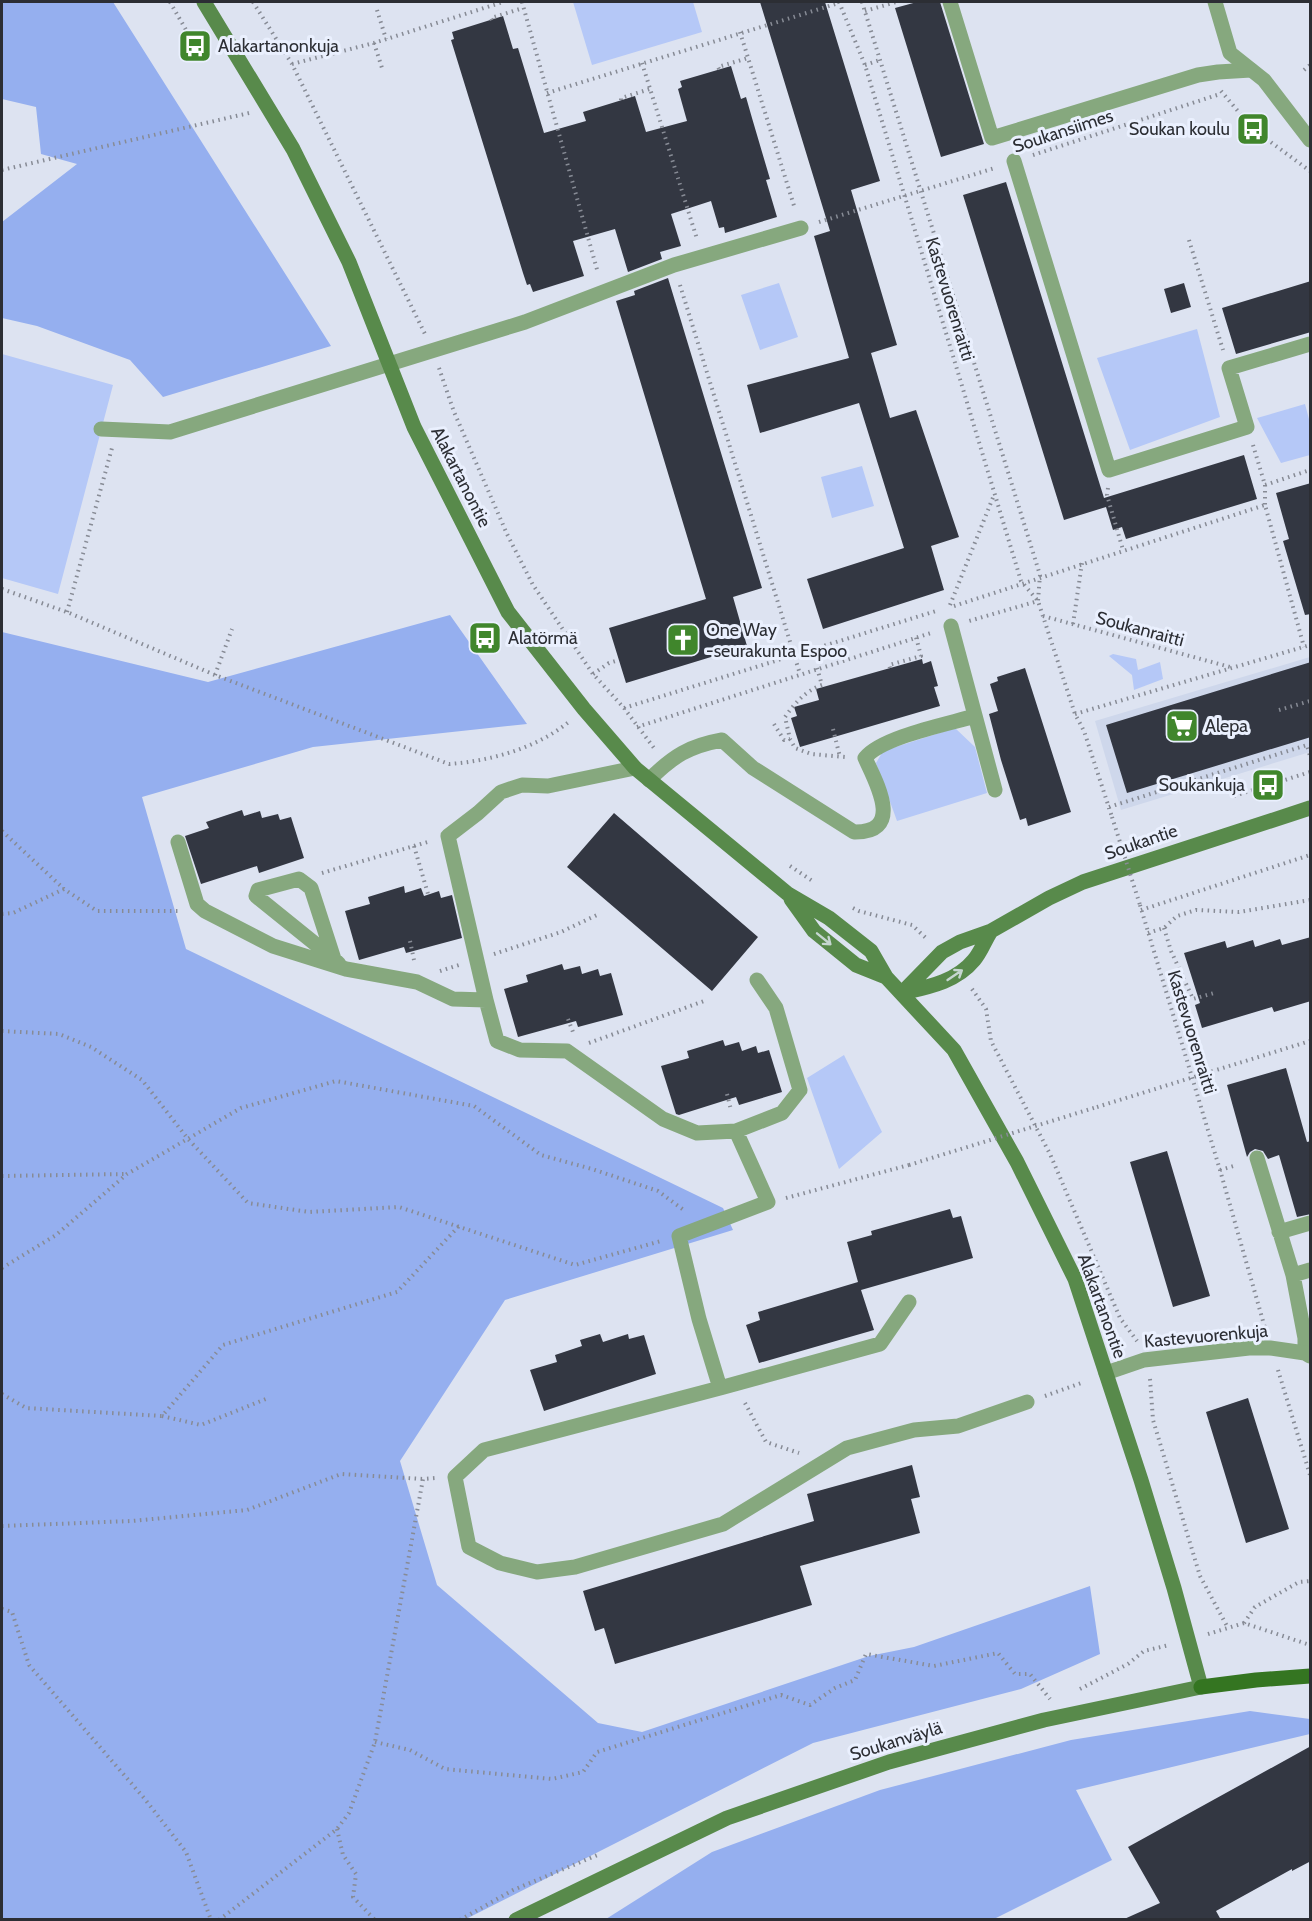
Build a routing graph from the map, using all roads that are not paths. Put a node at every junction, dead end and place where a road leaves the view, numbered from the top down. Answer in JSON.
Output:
{"nodes":[{"id":1,"x":204,"y":2,"type":"edge"},
{"id":2,"x":950,"y":2,"type":"edge"},
{"id":3,"x":1215,"y":2,"type":"edge"},
{"id":4,"x":1251,"y":70,"type":"junction"},
{"id":5,"x":1311,"y":140,"type":"edge"},
{"id":6,"x":1014,"y":162,"type":"road end"},
{"id":7,"x":801,"y":228,"type":"road end"},
{"id":8,"x":1311,"y":344,"type":"edge"},
{"id":9,"x":388,"y":364,"type":"junction"},
{"id":10,"x":101,"y":429,"type":"dead end"},
{"id":11,"x":951,"y":626,"type":"road end"},
{"id":12,"x":975,"y":716,"type":"junction"},
{"id":13,"x":635,"y":768,"type":"junction"},
{"id":14,"x":649,"y":780,"type":"junction"},
{"id":15,"x":995,"y":790,"type":"dead end"},
{"id":16,"x":1311,"y":808,"type":"edge"},
{"id":17,"x":178,"y":842,"type":"dead end"},
{"id":18,"x":991,"y":931,"type":"junction"},
{"id":19,"x":340,"y":964,"type":"junction"},
{"id":20,"x":757,"y":980,"type":"dead end"},
{"id":21,"x":902,"y":993,"type":"junction"},
{"id":22,"x":486,"y":1000,"type":"junction"},
{"id":23,"x":736,"y":1131,"type":"junction"},
{"id":24,"x":1251,"y":1160,"type":"road end"},
{"id":25,"x":1311,"y":1223,"type":"edge"},
{"id":26,"x":1279,"y":1232,"type":"junction"},
{"id":27,"x":1311,"y":1270,"type":"edge"},
{"id":28,"x":1293,"y":1275,"type":"junction"},
{"id":29,"x":909,"y":1302,"type":"dead end"},
{"id":30,"x":1308,"y":1355,"type":"edge"},
{"id":31,"x":1106,"y":1374,"type":"junction"},
{"id":32,"x":728,"y":1386,"type":"junction"},
{"id":33,"x":1027,"y":1402,"type":"road end"},
{"id":34,"x":1311,"y":1676,"type":"edge"},
{"id":35,"x":1200,"y":1687,"type":"junction"},
{"id":36,"x":516,"y":1920,"type":"edge"}],
"edges":[{"from":1,"to":9,"type":"street","name":"Alakartanontie"},
{"from":2,"to":4,"type":"street"},
{"from":3,"to":4,"type":"street"},
{"from":4,"to":5,"type":"street"},
{"from":6,"to":8,"type":"street"},
{"from":7,"to":9,"type":"street"},
{"from":9,"to":10,"type":"street"},
{"from":9,"to":13,"type":"street","name":"Alakartanontie"},
{"from":11,"to":12,"type":"street"},
{"from":12,"to":14,"type":"street"},
{"from":12,"to":15,"type":"street"},
{"from":13,"to":14,"type":"street","name":"Alakartanontie"},
{"from":13,"to":22,"type":"street"},
{"from":14,"to":21,"type":"street","name":"Alakartanontie"},
{"from":16,"to":18,"type":"street","name":"Soukantie"},
{"from":17,"to":19,"type":"street"},
{"from":18,"to":21,"type":"street","name":"Soukantie"},
{"from":21,"to":18,"type":"street","name":"Soukantie","one_way":true},
{"from":19,"to":19,"type":"street"},
{"from":19,"to":22,"type":"street"},
{"from":20,"to":23,"type":"street"},
{"from":21,"to":31,"type":"street","name":"Alakartanontie"},
{"from":22,"to":23,"type":"street"},
{"from":23,"to":32,"type":"street"},
{"from":24,"to":26,"type":"street"},
{"from":25,"to":26,"type":"street"},
{"from":26,"to":28,"type":"street"},
{"from":27,"to":28,"type":"street"},
{"from":28,"to":30,"type":"street"},
{"from":29,"to":32,"type":"street"},
{"from":30,"to":31,"type":"street","name":"Kastevuorenkuja"},
{"from":31,"to":35,"type":"street","name":"Alakartanontie"},
{"from":32,"to":33,"type":"street"},
{"from":34,"to":35,"type":"main road","name":"Soukanväylä"},
{"from":35,"to":36,"type":"street","name":"Soukanväylä"}]}
